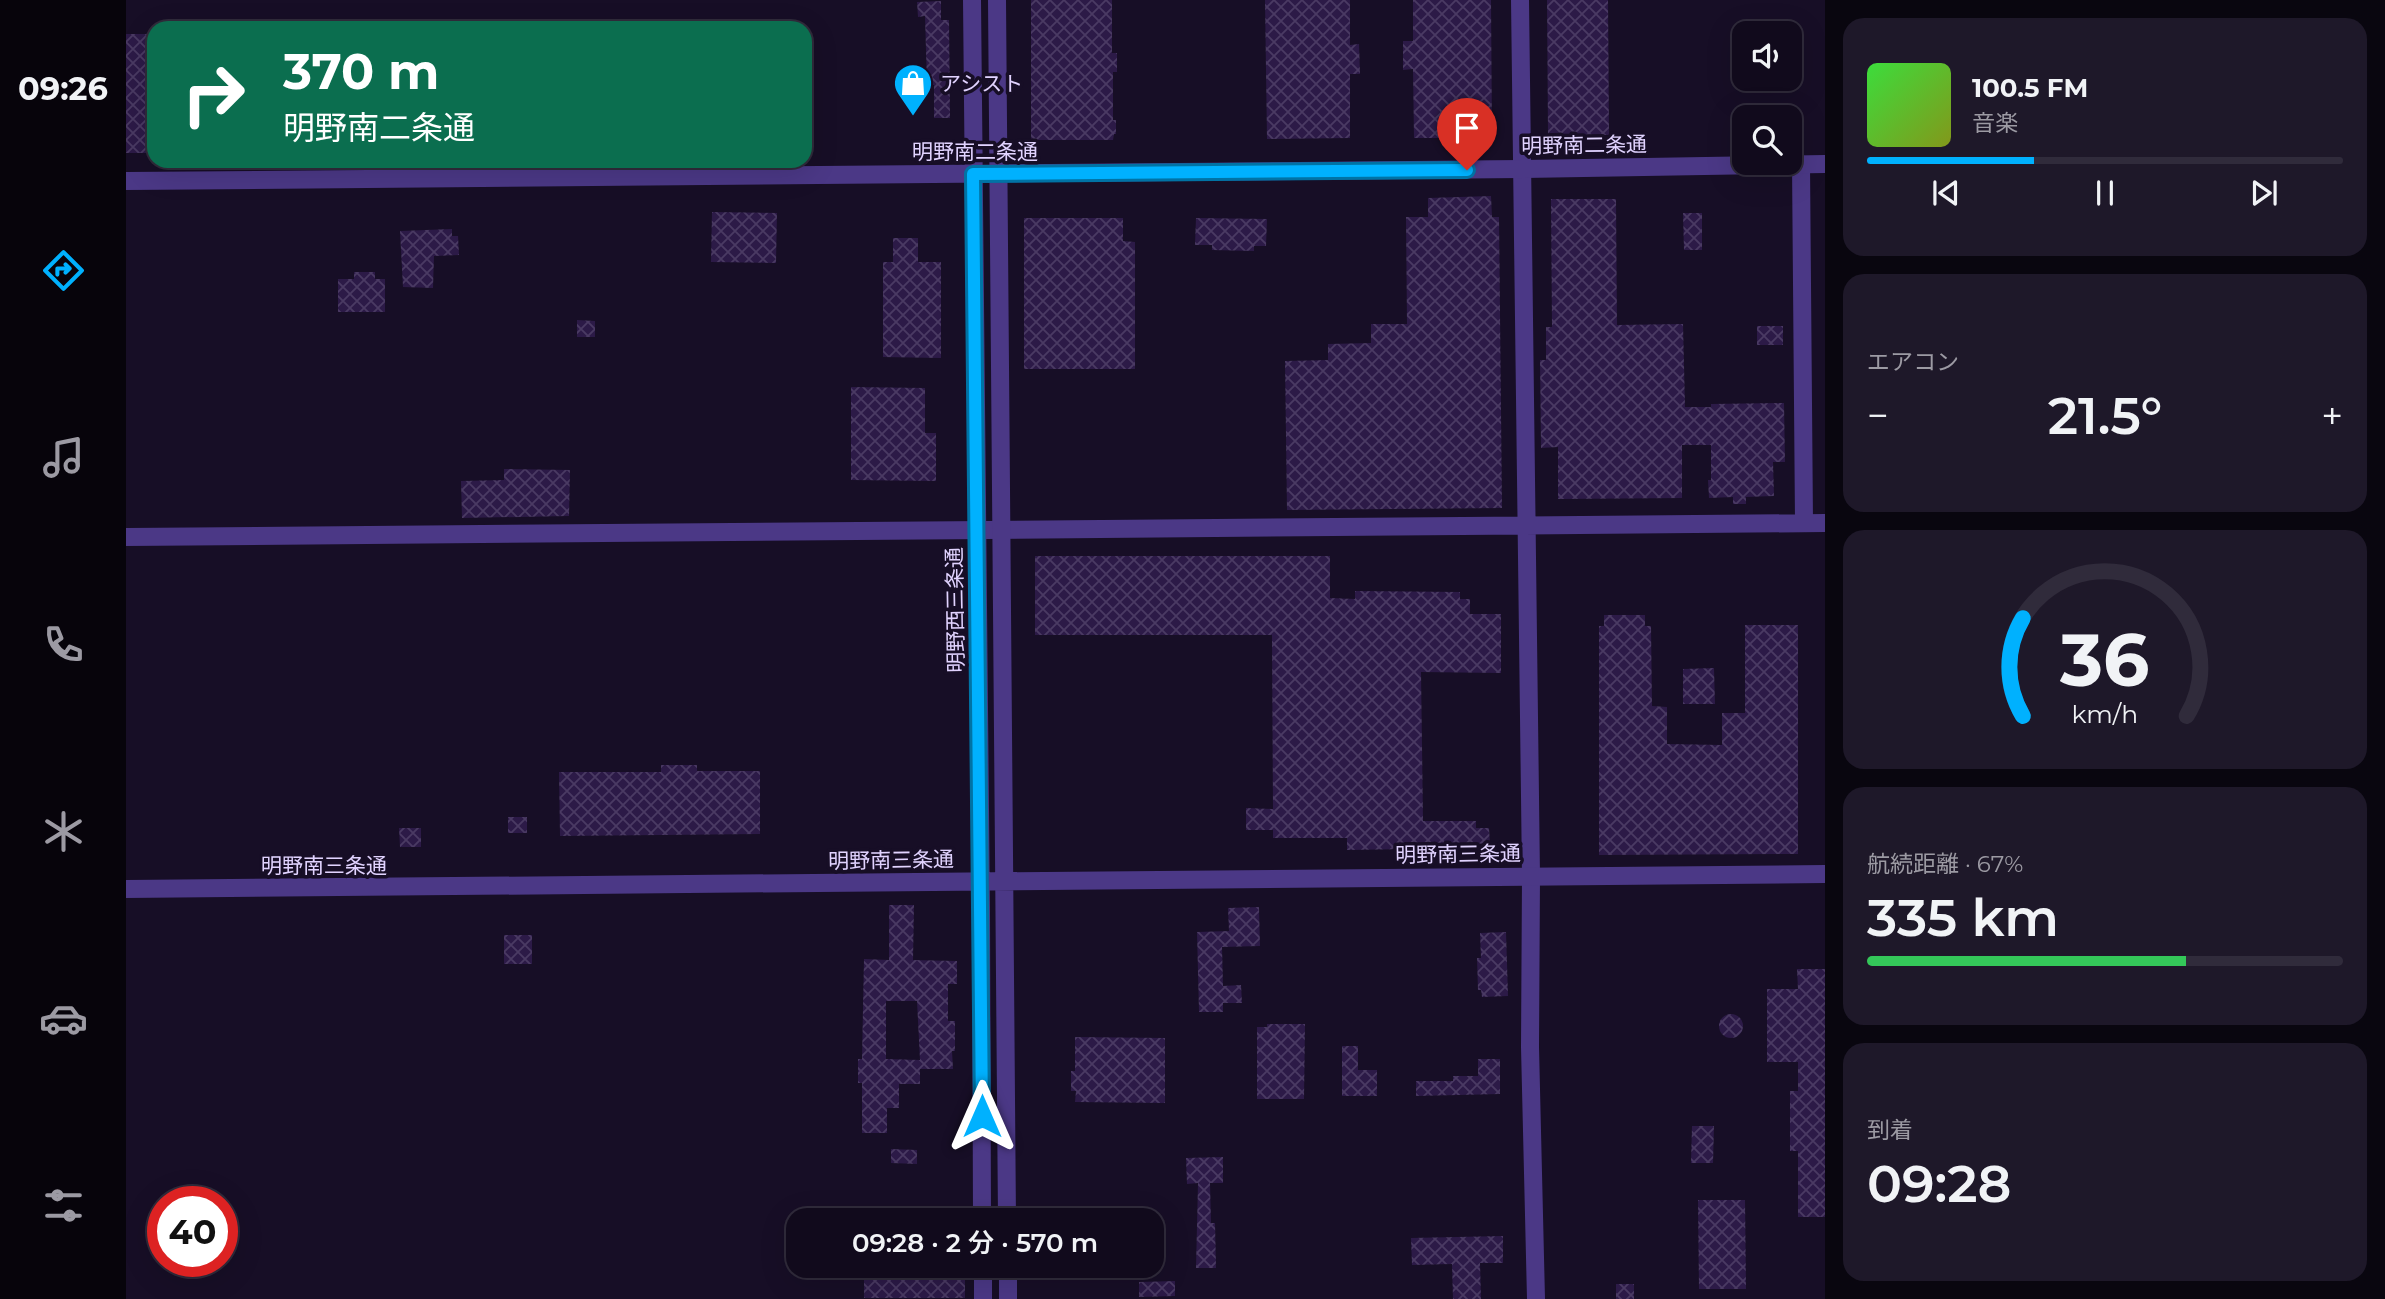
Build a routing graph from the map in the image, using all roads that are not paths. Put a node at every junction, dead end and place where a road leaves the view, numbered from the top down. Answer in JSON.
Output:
{"nodes":[{"id":1,"x":972,"y":0,"type":"edge"},
{"id":2,"x":997,"y":0,"type":"edge"},
{"id":3,"x":1520,"y":0,"type":"edge"},
{"id":4,"x":1802,"y":164,"type":"edge"},
{"id":5,"x":1825,"y":164,"type":"edge"},
{"id":6,"x":1732,"y":165,"type":"edge"},
{"id":7,"x":1522,"y":169,"type":"junction"},
{"id":8,"x":999,"y":173,"type":"junction"},
{"id":9,"x":973,"y":174,"type":"junction"},
{"id":10,"x":1801,"y":175,"type":"edge"},
{"id":11,"x":126,"y":181,"type":"edge"},
{"id":12,"x":1804,"y":523,"type":"junction"},
{"id":13,"x":1825,"y":523,"type":"edge"},
{"id":14,"x":1527,"y":525,"type":"junction"},
{"id":15,"x":1002,"y":530,"type":"junction"},
{"id":16,"x":977,"y":531,"type":"junction"},
{"id":17,"x":126,"y":537,"type":"edge"},
{"id":18,"x":1825,"y":874,"type":"edge"},
{"id":19,"x":1531,"y":876,"type":"junction"},
{"id":20,"x":981,"y":882,"type":"junction"},
{"id":21,"x":1003,"y":882,"type":"junction"},
{"id":22,"x":126,"y":889,"type":"edge"},
{"id":23,"x":982,"y":1208,"type":"edge"},
{"id":24,"x":1007,"y":1208,"type":"edge"},
{"id":25,"x":983,"y":1278,"type":"edge"},
{"id":26,"x":1008,"y":1278,"type":"edge"},
{"id":27,"x":983,"y":1299,"type":"edge"},
{"id":28,"x":1008,"y":1299,"type":"edge"},
{"id":29,"x":1536,"y":1299,"type":"edge"}],
"edges":[{"from":1,"to":9,"type":"street","name":"明野西三条通"},
{"from":2,"to":8,"type":"street"},
{"from":3,"to":7,"type":"street"},
{"from":4,"to":5,"type":"street","name":"明野南二条通"},
{"from":6,"to":7,"type":"street","name":"明野南二条通"},
{"from":7,"to":8,"type":"street","name":"明野南二条通"},
{"from":7,"to":14,"type":"street"},
{"from":8,"to":9,"type":"street","name":"明野南二条通"},
{"from":8,"to":15,"type":"street"},
{"from":9,"to":11,"type":"street","name":"明野南二条通"},
{"from":9,"to":16,"type":"street","name":"明野西三条通"},
{"from":10,"to":12,"type":"street"},
{"from":12,"to":13,"type":"street"},
{"from":12,"to":14,"type":"street"},
{"from":14,"to":15,"type":"street"},
{"from":14,"to":19,"type":"street"},
{"from":15,"to":16,"type":"street"},
{"from":15,"to":21,"type":"street"},
{"from":16,"to":17,"type":"street"},
{"from":16,"to":20,"type":"street","name":"明野西三条通"},
{"from":18,"to":19,"type":"street","name":"明野南三条通"},
{"from":19,"to":21,"type":"street","name":"明野南三条通"},
{"from":19,"to":29,"type":"street"},
{"from":20,"to":21,"type":"street","name":"明野南三条通"},
{"from":20,"to":22,"type":"street","name":"明野南三条通"},
{"from":20,"to":23,"type":"street","name":"明野西三条通"},
{"from":21,"to":24,"type":"street"},
{"from":25,"to":27,"type":"street"},
{"from":26,"to":28,"type":"street"}]}
